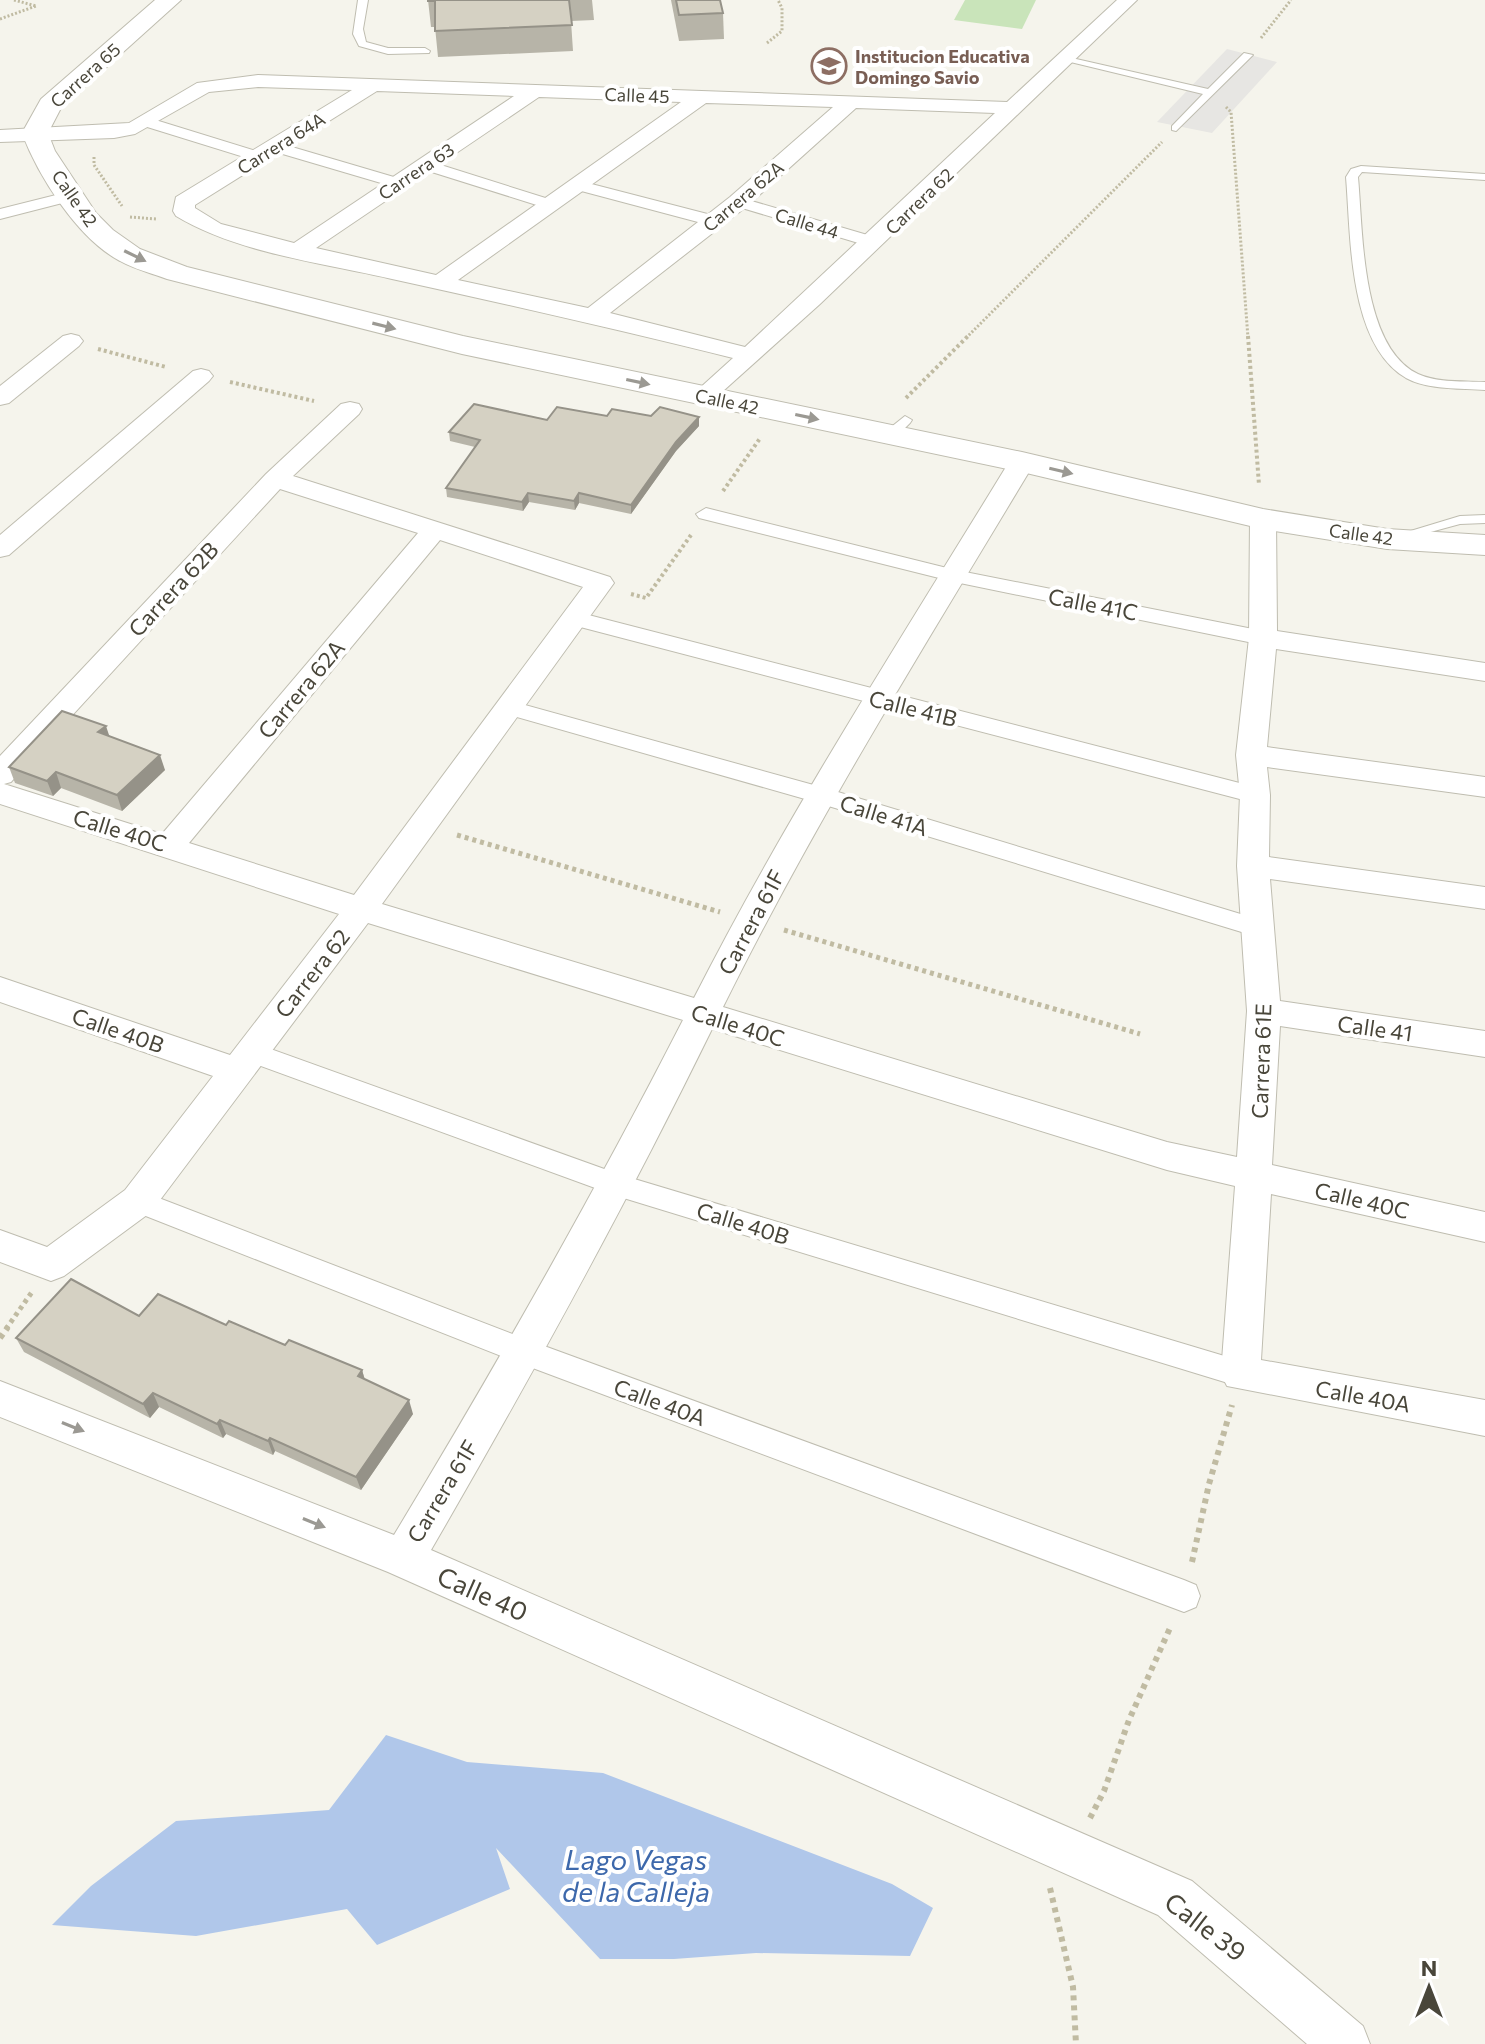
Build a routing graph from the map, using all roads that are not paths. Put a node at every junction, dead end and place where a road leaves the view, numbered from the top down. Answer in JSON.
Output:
{"nodes":[{"id":1,"x":169,"y":0,"type":"edge"},
{"id":2,"x":363,"y":0,"type":"edge"},
{"id":3,"x":1128,"y":0,"type":"edge"},
{"id":4,"x":425,"y":51,"type":"dead end"},
{"id":5,"x":1248,"y":55,"type":"road end"},
{"id":6,"x":1063,"y":59,"type":"junction"},
{"id":7,"x":377,"y":83,"type":"junction"},
{"id":8,"x":535,"y":91,"type":"junction"},
{"id":9,"x":1211,"y":93,"type":"junction"},
{"id":10,"x":701,"y":97,"type":"junction"},
{"id":11,"x":852,"y":101,"type":"junction"},
{"id":12,"x":1015,"y":108,"type":"junction"},
{"id":13,"x":149,"y":123,"type":"junction"},
{"id":14,"x":1176,"y":128,"type":"road end"},
{"id":15,"x":35,"y":133,"type":"junction"},
{"id":16,"x":0,"y":136,"type":"edge"},
{"id":17,"x":268,"y":152,"type":"junction"},
{"id":18,"x":425,"y":165,"type":"junction"},
{"id":19,"x":1485,"y":177,"type":"edge"},
{"id":20,"x":398,"y":183,"type":"junction"},
{"id":21,"x":576,"y":185,"type":"junction"},
{"id":22,"x":72,"y":196,"type":"junction"},
{"id":23,"x":738,"y":202,"type":"junction"},
{"id":24,"x":549,"y":204,"type":"junction"},
{"id":25,"x":0,"y":214,"type":"edge"},
{"id":26,"x":713,"y":221,"type":"junction"},
{"id":27,"x":875,"y":243,"type":"junction"},
{"id":28,"x":297,"y":251,"type":"junction"},
{"id":29,"x":440,"y":282,"type":"junction"},
{"id":30,"x":592,"y":316,"type":"junction"},
{"id":31,"x":71,"y":341,"type":"dead end"},
{"id":32,"x":749,"y":355,"type":"junction"},
{"id":33,"x":201,"y":376,"type":"dead end"},
{"id":34,"x":1485,"y":386,"type":"edge"},
{"id":35,"x":5,"y":389,"type":"edge"},
{"id":36,"x":703,"y":396,"type":"junction"},
{"id":37,"x":350,"y":409,"type":"dead end"},
{"id":38,"x":1022,"y":462,"type":"junction"},
{"id":39,"x":275,"y":479,"type":"junction"},
{"id":40,"x":706,"y":514,"type":"dead end"},
{"id":41,"x":1263,"y":519,"type":"junction"},
{"id":42,"x":1485,"y":519,"type":"edge"},
{"id":43,"x":433,"y":532,"type":"junction"},
{"id":44,"x":1387,"y":539,"type":"junction"},
{"id":45,"x":1485,"y":545,"type":"edge"},
{"id":46,"x":0,"y":549,"type":"edge"},
{"id":47,"x":955,"y":576,"type":"junction"},
{"id":48,"x":573,"y":618,"type":"junction"},
{"id":49,"x":1263,"y":638,"type":"junction"},
{"id":50,"x":1485,"y":672,"type":"edge"},
{"id":51,"x":881,"y":700,"type":"junction"},
{"id":52,"x":507,"y":707,"type":"junction"},
{"id":53,"x":1251,"y":755,"type":"junction"},
{"id":54,"x":0,"y":775,"type":"edge"},
{"id":55,"x":1485,"y":787,"type":"edge"},
{"id":56,"x":0,"y":793,"type":"edge"},
{"id":57,"x":820,"y":795,"type":"junction"},
{"id":58,"x":1255,"y":795,"type":"junction"},
{"id":59,"x":170,"y":845,"type":"junction"},
{"id":60,"x":1253,"y":866,"type":"junction"},
{"id":61,"x":1485,"y":898,"type":"edge"},
{"id":62,"x":361,"y":909,"type":"junction"},
{"id":63,"x":1258,"y":928,"type":"junction"},
{"id":64,"x":0,"y":989,"type":"edge"},
{"id":65,"x":1264,"y":1011,"type":"junction"},
{"id":66,"x":703,"y":1014,"type":"junction"},
{"id":67,"x":1485,"y":1044,"type":"edge"},
{"id":68,"x":244,"y":1062,"type":"junction"},
{"id":69,"x":1256,"y":1176,"type":"junction"},
{"id":70,"x":617,"y":1185,"type":"junction"},
{"id":71,"x":138,"y":1201,"type":"junction"},
{"id":72,"x":1485,"y":1227,"type":"edge"},
{"id":73,"x":0,"y":1246,"type":"edge"},
{"id":74,"x":525,"y":1352,"type":"junction"},
{"id":75,"x":1241,"y":1374,"type":"junction"},
{"id":76,"x":0,"y":1399,"type":"edge"},
{"id":77,"x":1485,"y":1418,"type":"edge"},
{"id":78,"x":403,"y":1558,"type":"junction"},
{"id":79,"x":1184,"y":1596,"type":"road end"},
{"id":80,"x":959,"y":1803,"type":"joint"},
{"id":81,"x":1345,"y":2044,"type":"edge"}],
"edges":[{"from":1,"to":15,"type":"street","name":"Carrera 65"},
{"from":2,"to":4,"type":"lane"},
{"from":3,"to":6,"type":"street","name":"Carrera 62"},
{"from":5,"to":9,"type":"lane"},
{"from":6,"to":9,"type":"lane"},
{"from":6,"to":12,"type":"street","name":"Carrera 62"},
{"from":7,"to":8,"type":"street","name":"Calle 45"},
{"from":7,"to":13,"type":"street","name":"Calle 45"},
{"from":7,"to":17,"type":"street","name":"Carrera 64A"},
{"from":8,"to":10,"type":"street","name":"Calle 45"},
{"from":8,"to":18,"type":"street","name":"Carrera 63"},
{"from":9,"to":14,"type":"lane"},
{"from":10,"to":11,"type":"street","name":"Calle 45"},
{"from":10,"to":21,"type":"street"},
{"from":11,"to":12,"type":"street","name":"Calle 45"},
{"from":11,"to":23,"type":"street","name":"Carrera 62A"},
{"from":12,"to":27,"type":"street","name":"Carrera 62"},
{"from":13,"to":15,"type":"street"},
{"from":13,"to":17,"type":"street"},
{"from":15,"to":16,"type":"street","name":"Carrera 65"},
{"from":15,"to":22,"type":"street","name":"Calle 42"},
{"from":17,"to":20,"type":"street"},
{"from":17,"to":28,"type":"street","name":"Carrera 64A"},
{"from":18,"to":20,"type":"street","name":"Carrera 63"},
{"from":18,"to":24,"type":"street"},
{"from":19,"to":34,"type":"lane"},
{"from":20,"to":28,"type":"street","name":"Carrera 63"},
{"from":21,"to":24,"type":"street"},
{"from":21,"to":26,"type":"street"},
{"from":22,"to":25,"type":"street"},
{"from":22,"to":36,"type":"street","name":"Calle 42","one_way":true},
{"from":23,"to":26,"type":"street","name":"Carrera 62A"},
{"from":23,"to":27,"type":"street","name":"Calle 44"},
{"from":24,"to":29,"type":"street"},
{"from":26,"to":30,"type":"street","name":"Carrera 62A"},
{"from":27,"to":32,"type":"street","name":"Carrera 62"},
{"from":28,"to":29,"type":"street"},
{"from":29,"to":30,"type":"street"},
{"from":30,"to":32,"type":"street"},
{"from":31,"to":35,"type":"street"},
{"from":32,"to":36,"type":"street","name":"Carrera 62"},
{"from":33,"to":46,"type":"street"},
{"from":36,"to":38,"type":"street","name":"Calle 42","one_way":true},
{"from":37,"to":39,"type":"street","name":"Carrera 62B"},
{"from":38,"to":41,"type":"street","name":"Calle 42","one_way":true},
{"from":38,"to":47,"type":"street","name":"Carrera 61F"},
{"from":39,"to":43,"type":"street"},
{"from":39,"to":54,"type":"street","name":"Carrera 62B"},
{"from":40,"to":47,"type":"street","name":"Calle 41C"},
{"from":41,"to":44,"type":"street","name":"Calle 42"},
{"from":41,"to":49,"type":"street","name":"Carrera 61E"},
{"from":42,"to":44,"type":"lane"},
{"from":43,"to":48,"type":"street","name":"Carrera 62"},
{"from":43,"to":59,"type":"street","name":"Carrera 62A"},
{"from":44,"to":45,"type":"street","name":"Calle 42"},
{"from":47,"to":49,"type":"street","name":"Calle 41C"},
{"from":47,"to":51,"type":"street","name":"Carrera 61F"},
{"from":48,"to":51,"type":"street","name":"Calle 41B"},
{"from":48,"to":52,"type":"street","name":"Carrera 62"},
{"from":49,"to":50,"type":"street","name":"Calle 41C"},
{"from":49,"to":53,"type":"street","name":"Carrera 61E"},
{"from":51,"to":57,"type":"street","name":"Carrera 61F"},
{"from":51,"to":58,"type":"street","name":"Calle 41B"},
{"from":52,"to":57,"type":"street","name":"Calle 41A"},
{"from":52,"to":62,"type":"street","name":"Carrera 62"},
{"from":53,"to":55,"type":"street"},
{"from":53,"to":58,"type":"street","name":"Carrera 61E"},
{"from":56,"to":59,"type":"street","name":"Calle 40C"},
{"from":57,"to":63,"type":"street","name":"Calle 41A"},
{"from":57,"to":66,"type":"street","name":"Carrera 61F"},
{"from":58,"to":60,"type":"street","name":"Carrera 61E"},
{"from":59,"to":62,"type":"street","name":"Calle 40C"},
{"from":60,"to":61,"type":"street"},
{"from":60,"to":63,"type":"street","name":"Carrera 61E"},
{"from":62,"to":66,"type":"street","name":"Calle 40C"},
{"from":62,"to":68,"type":"street","name":"Carrera 62"},
{"from":63,"to":65,"type":"street","name":"Carrera 61E"},
{"from":64,"to":68,"type":"street","name":"Calle 40B"},
{"from":65,"to":67,"type":"street","name":"Calle 41"},
{"from":65,"to":69,"type":"street","name":"Carrera 61E"},
{"from":66,"to":69,"type":"street","name":"Calle 40C"},
{"from":66,"to":70,"type":"street","name":"Carrera 61F"},
{"from":68,"to":70,"type":"street","name":"Calle 40B"},
{"from":68,"to":71,"type":"street","name":"Carrera 62"},
{"from":69,"to":72,"type":"street","name":"Calle 40C"},
{"from":69,"to":75,"type":"street","name":"Carrera 61E"},
{"from":70,"to":74,"type":"street","name":"Carrera 61F"},
{"from":70,"to":75,"type":"street","name":"Calle 40B"},
{"from":71,"to":73,"type":"street","name":"Carrera 62"},
{"from":71,"to":74,"type":"street","name":"Calle 40A"},
{"from":74,"to":78,"type":"street","name":"Carrera 61F"},
{"from":74,"to":79,"type":"street","name":"Calle 40A"},
{"from":75,"to":77,"type":"street","name":"Calle 40A"},
{"from":76,"to":78,"type":"street","name":"Calle 40","one_way":true},
{"from":78,"to":80,"type":"street","name":"Calle 40"},
{"from":80,"to":81,"type":"street","name":"Calle 39"}]}
